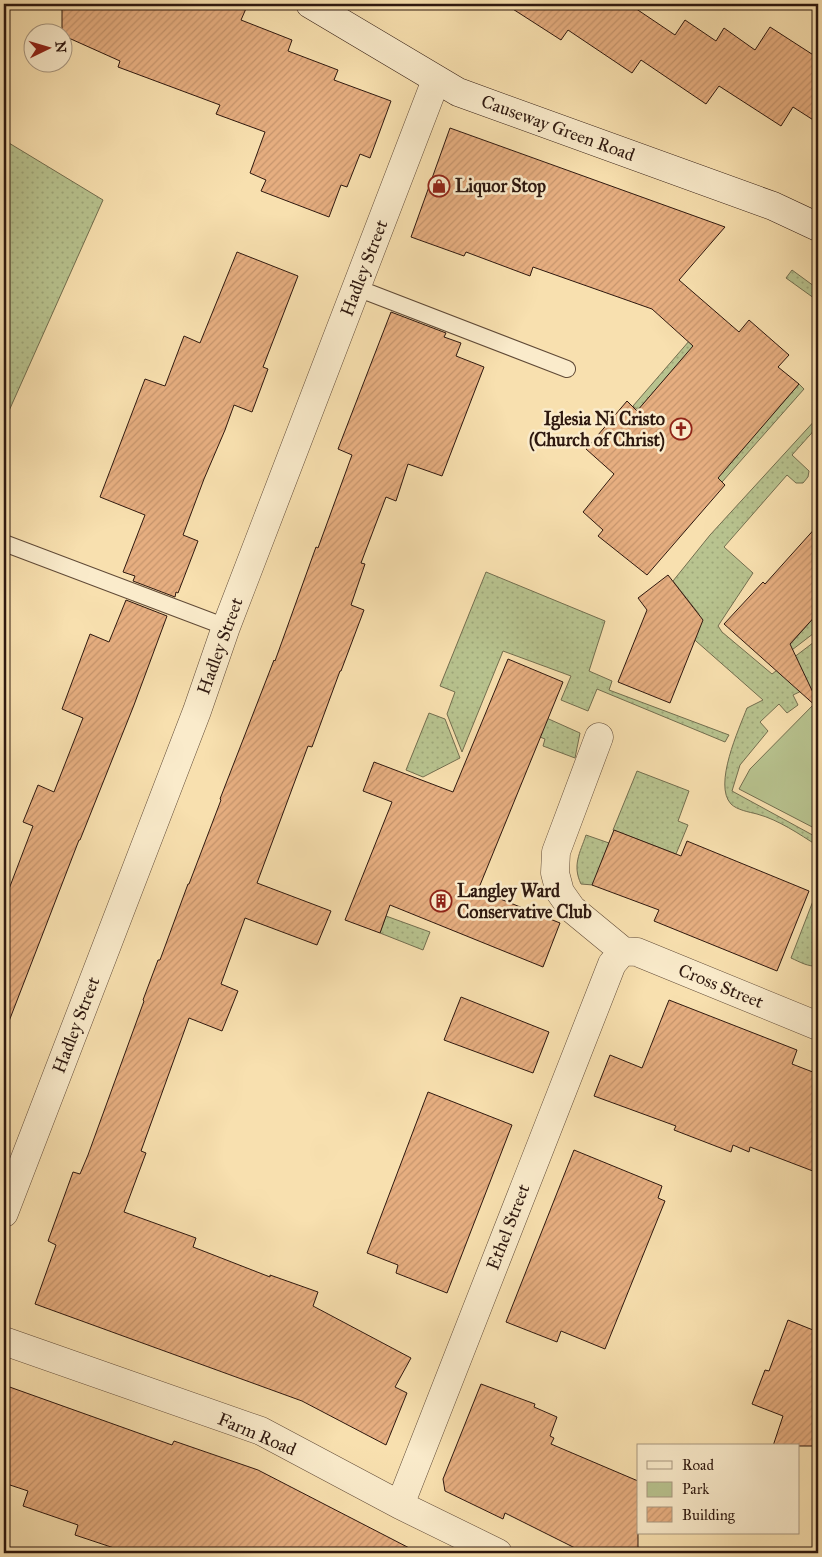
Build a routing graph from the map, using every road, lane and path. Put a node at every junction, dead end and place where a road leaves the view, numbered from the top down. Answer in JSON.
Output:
{"nodes":[{"id":1,"x":310,"y":4,"type":"edge"},
{"id":2,"x":436,"y":80,"type":"junction"},
{"id":3,"x":818,"y":228,"type":"edge"},
{"id":4,"x":357,"y":288,"type":"junction"},
{"id":5,"x":567,"y":369,"type":"dead end"},
{"id":6,"x":4,"y":543,"type":"edge"},
{"id":7,"x":226,"y":627,"type":"junction"},
{"id":8,"x":599,"y":737,"type":"dead end"},
{"id":9,"x":623,"y":951,"type":"junction"},
{"id":10,"x":818,"y":1026,"type":"edge"},
{"id":11,"x":4,"y":1213,"type":"edge"},
{"id":12,"x":4,"y":1341,"type":"edge"},
{"id":13,"x":400,"y":1505,"type":"junction"},
{"id":14,"x":498,"y":1553,"type":"edge"}],
"edges":[{"from":1,"to":2,"type":"street","name":"Causeway Green Road"},
{"from":2,"to":3,"type":"street","name":"Causeway Green Road"},
{"from":2,"to":4,"type":"street","name":"Hadley Street"},
{"from":4,"to":5,"type":"lane"},
{"from":4,"to":7,"type":"street","name":"Hadley Street"},
{"from":6,"to":7,"type":"lane"},
{"from":7,"to":11,"type":"street","name":"Hadley Street"},
{"from":8,"to":9,"type":"street"},
{"from":9,"to":10,"type":"street","name":"Cross Street"},
{"from":9,"to":13,"type":"street","name":"Ethel Street"},
{"from":12,"to":13,"type":"street","name":"Farm Road"},
{"from":13,"to":14,"type":"street","name":"Farm Road"}]}
